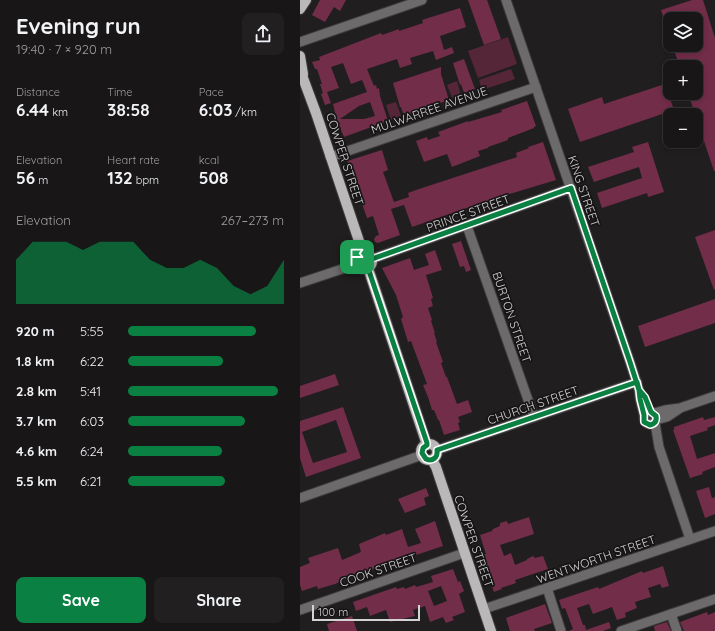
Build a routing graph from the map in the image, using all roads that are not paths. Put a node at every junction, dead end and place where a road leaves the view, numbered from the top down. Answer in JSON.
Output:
{"nodes":[{"id":1,"x":306,"y":0,"type":"edge"},
{"id":2,"x":422,"y":0,"type":"edge"},
{"id":3,"x":506,"y":0,"type":"edge"},
{"id":4,"x":300,"y":10,"type":"edge"},
{"id":5,"x":300,"y":42,"type":"edge"},
{"id":6,"x":300,"y":56,"type":"edge"},
{"id":7,"x":301,"y":72,"type":"edge"},
{"id":8,"x":536,"y":87,"type":"junction"},
{"id":9,"x":330,"y":157,"type":"junction"},
{"id":10,"x":571,"y":188,"type":"junction"},
{"id":11,"x":467,"y":226,"type":"junction"},
{"id":12,"x":363,"y":253,"type":"junction"},
{"id":13,"x":357,"y":264,"type":"junction"},
{"id":14,"x":370,"y":264,"type":"junction"},
{"id":15,"x":300,"y":283,"type":"edge"},
{"id":16,"x":638,"y":386,"type":"junction"},
{"id":17,"x":715,"y":396,"type":"edge"},
{"id":18,"x":534,"y":417,"type":"junction"},
{"id":19,"x":651,"y":418,"type":"junction"},
{"id":20,"x":427,"y":445,"type":"junction"},
{"id":21,"x":437,"y":450,"type":"junction"},
{"id":22,"x":422,"y":456,"type":"junction"},
{"id":23,"x":432,"y":460,"type":"junction"},
{"id":24,"x":300,"y":498,"type":"edge"},
{"id":25,"x":714,"y":534,"type":"edge"},
{"id":26,"x":690,"y":539,"type":"junction"},
{"id":27,"x":464,"y":553,"type":"junction"},
{"id":28,"x":547,"y":588,"type":"junction"},
{"id":29,"x":715,"y":598,"type":"edge"},
{"id":30,"x":484,"y":609,"type":"junction"},
{"id":31,"x":300,"y":610,"type":"edge"},
{"id":32,"x":671,"y":614,"type":"junction"},
{"id":33,"x":491,"y":631,"type":"edge"},
{"id":34,"x":562,"y":631,"type":"edge"},
{"id":35,"x":620,"y":631,"type":"edge"},
{"id":36,"x":677,"y":631,"type":"edge"}],
"edges":[{"from":1,"to":4,"type":"main road"},
{"from":2,"to":5,"type":"street"},
{"from":3,"to":8,"type":"street","name":"KING STREET"},
{"from":6,"to":7,"type":"main road","name":"COWPER STREET"},
{"from":7,"to":9,"type":"main road","name":"COWPER STREET"},
{"from":8,"to":9,"type":"street","name":"MULWARREE AVENUE"},
{"from":8,"to":10,"type":"street","name":"KING STREET"},
{"from":9,"to":12,"type":"main road","name":"COWPER STREET"},
{"from":10,"to":11,"type":"street","name":"PRINCE STREET"},
{"from":10,"to":16,"type":"street","name":"KING STREET"},
{"from":11,"to":14,"type":"street","name":"PRINCE STREET"},
{"from":11,"to":18,"type":"street","name":"BURTON STREET"},
{"from":12,"to":13,"type":"main road"},
{"from":12,"to":14,"type":"main road"},
{"from":13,"to":14,"type":"main road"},
{"from":13,"to":15,"type":"street"},
{"from":14,"to":20,"type":"main road"},
{"from":16,"to":18,"type":"street","name":"CHURCH STREET"},
{"from":16,"to":19,"type":"street","name":"KING STREET"},
{"from":17,"to":19,"type":"street"},
{"from":18,"to":21,"type":"street","name":"CHURCH STREET"},
{"from":19,"to":26,"type":"street","name":"KING STREET"},
{"from":20,"to":21,"type":"main road"},
{"from":20,"to":22,"type":"main road"},
{"from":21,"to":23,"type":"main road"},
{"from":22,"to":23,"type":"main road"},
{"from":22,"to":24,"type":"street"},
{"from":23,"to":27,"type":"main road","name":"COWPER STREET"},
{"from":25,"to":26,"type":"street","name":"WENTWORTH STREET"},
{"from":26,"to":28,"type":"street","name":"WENTWORTH STREET"},
{"from":27,"to":30,"type":"main road","name":"COWPER STREET"},
{"from":27,"to":31,"type":"street","name":"COOK STREET"},
{"from":28,"to":30,"type":"street","name":"WENTWORTH STREET"},
{"from":28,"to":34,"type":"street"},
{"from":29,"to":32,"type":"street"},
{"from":30,"to":33,"type":"main road","name":"COWPER STREET"},
{"from":32,"to":35,"type":"street"},
{"from":32,"to":36,"type":"street"}]}
